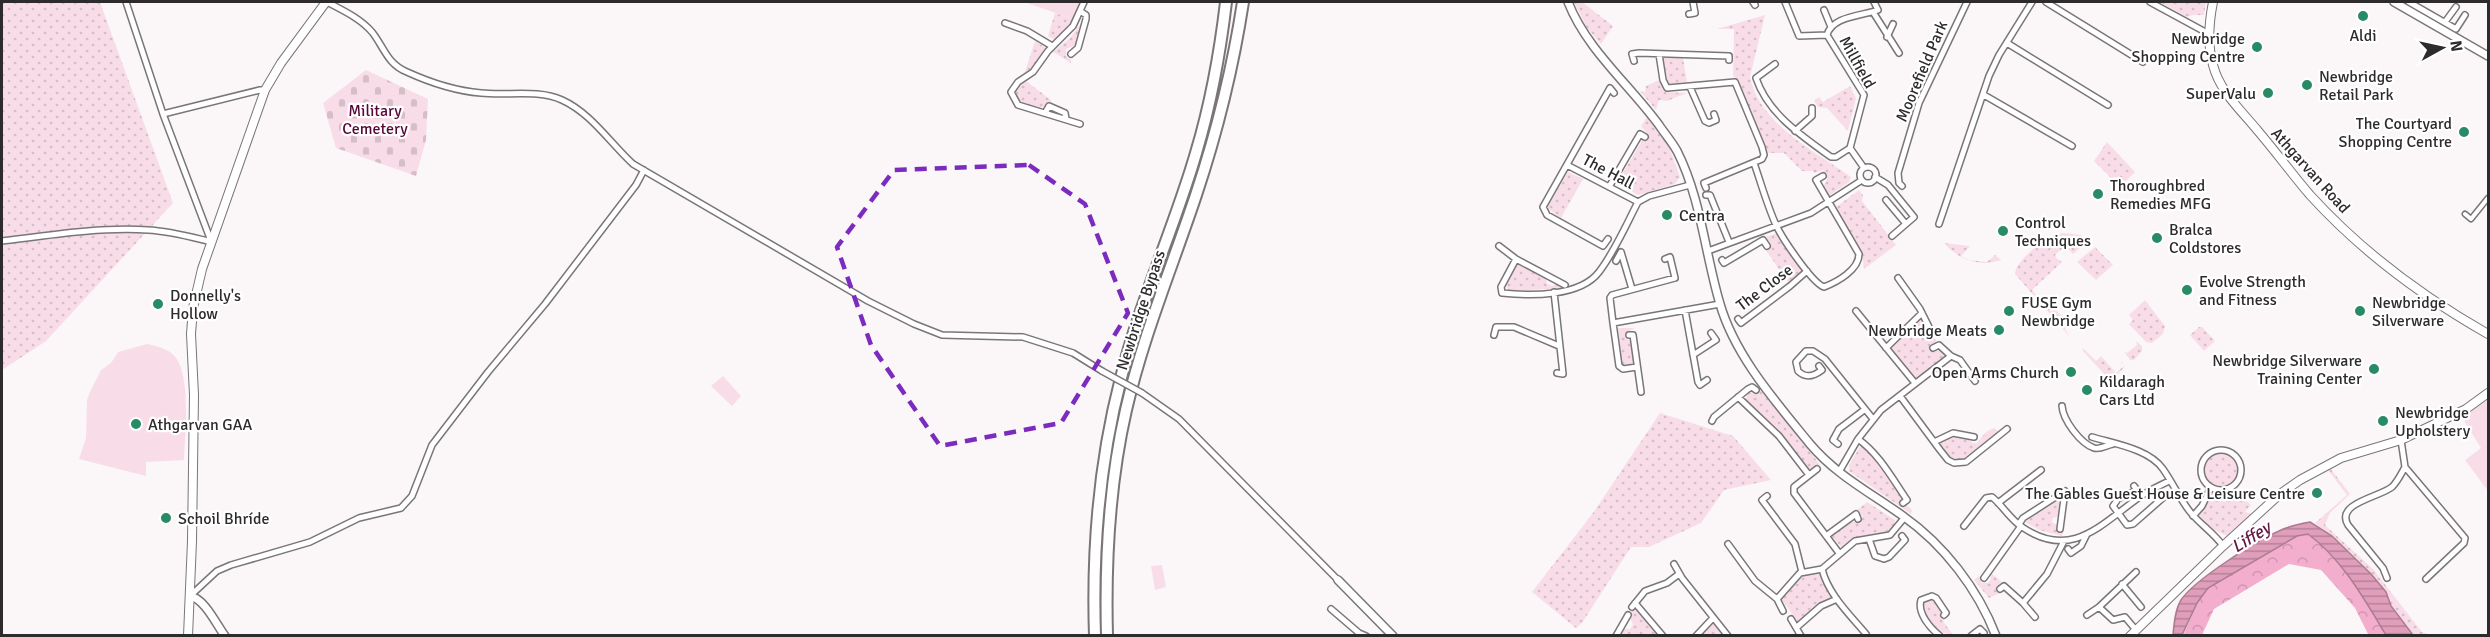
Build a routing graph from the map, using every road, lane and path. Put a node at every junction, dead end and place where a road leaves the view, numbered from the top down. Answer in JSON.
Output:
{"nodes":[{"id":1,"x":126,"y":2,"type":"edge"},
{"id":2,"x":326,"y":2,"type":"edge"},
{"id":3,"x":1084,"y":2,"type":"edge"},
{"id":4,"x":1226,"y":2,"type":"edge"},
{"id":5,"x":1243,"y":2,"type":"edge"},
{"id":6,"x":1568,"y":2,"type":"edge"},
{"id":7,"x":1693,"y":2,"type":"edge"},
{"id":8,"x":1785,"y":2,"type":"edge"},
{"id":9,"x":1874,"y":2,"type":"edge"},
{"id":10,"x":1967,"y":2,"type":"edge"},
{"id":11,"x":2032,"y":2,"type":"edge"},
{"id":12,"x":2046,"y":2,"type":"edge"},
{"id":13,"x":2150,"y":2,"type":"edge"},
{"id":14,"x":2213,"y":2,"type":"edge"},
{"id":15,"x":2394,"y":2,"type":"edge"},
{"id":16,"x":2409,"y":2,"type":"edge"},
{"id":17,"x":2456,"y":7,"type":"dead end"},
{"id":18,"x":1824,"y":10,"type":"dead end"},
{"id":19,"x":1080,"y":11,"type":"junction"},
{"id":20,"x":1873,"y":12,"type":"junction"},
{"id":21,"x":1689,"y":14,"type":"dead end"},
{"id":22,"x":2465,"y":15,"type":"dead end"},
{"id":23,"x":2445,"y":22,"type":"junction"},
{"id":24,"x":1005,"y":23,"type":"dead end"},
{"id":25,"x":1893,"y":24,"type":"dead end"},
{"id":26,"x":1831,"y":27,"type":"junction"},
{"id":27,"x":2209,"y":34,"type":"junction"},
{"id":28,"x":1827,"y":35,"type":"junction"},
{"id":29,"x":1887,"y":37,"type":"junction"},
{"id":30,"x":2007,"y":43,"type":"junction"},
{"id":31,"x":1052,"y":46,"type":"junction"},
{"id":32,"x":1899,"y":53,"type":"dead end"},
{"id":33,"x":1071,"y":54,"type":"dead end"},
{"id":34,"x":1659,"y":54,"type":"junction"},
{"id":35,"x":2488,"y":56,"type":"edge"},
{"id":36,"x":1729,"y":60,"type":"dead end"},
{"id":37,"x":1634,"y":61,"type":"dead end"},
{"id":38,"x":2143,"y":62,"type":"dead end"},
{"id":39,"x":1775,"y":64,"type":"dead end"},
{"id":40,"x":1690,"y":87,"type":"junction"},
{"id":41,"x":264,"y":90,"type":"junction"},
{"id":42,"x":1614,"y":93,"type":"dead end"},
{"id":43,"x":1984,"y":95,"type":"junction"},
{"id":44,"x":2108,"y":105,"type":"dead end"},
{"id":45,"x":1812,"y":108,"type":"dead end"},
{"id":46,"x":163,"y":114,"type":"junction"},
{"id":47,"x":1714,"y":114,"type":"dead end"},
{"id":48,"x":1080,"y":124,"type":"dead end"},
{"id":49,"x":1795,"y":131,"type":"junction"},
{"id":50,"x":1645,"y":136,"type":"dead end"},
{"id":51,"x":2072,"y":146,"type":"dead end"},
{"id":52,"x":1851,"y":148,"type":"junction"},
{"id":53,"x":1754,"y":163,"type":"junction"},
{"id":54,"x":1568,"y":165,"type":"junction"},
{"id":55,"x":1864,"y":168,"type":"junction"},
{"id":56,"x":644,"y":170,"type":"junction"},
{"id":57,"x":1823,"y":176,"type":"dead end"},
{"id":58,"x":1875,"y":177,"type":"junction"},
{"id":59,"x":1862,"y":180,"type":"junction"},
{"id":60,"x":1690,"y":185,"type":"junction"},
{"id":61,"x":1902,"y":186,"type":"dead end"},
{"id":62,"x":1609,"y":187,"type":"junction"},
{"id":63,"x":1706,"y":188,"type":"dead end"},
{"id":64,"x":1706,"y":195,"type":"dead end"},
{"id":65,"x":2488,"y":198,"type":"edge"},
{"id":66,"x":1886,"y":200,"type":"dead end"},
{"id":67,"x":1638,"y":202,"type":"junction"},
{"id":68,"x":1829,"y":203,"type":"junction"},
{"id":69,"x":2465,"y":214,"type":"dead end"},
{"id":70,"x":1906,"y":224,"type":"junction"},
{"id":71,"x":1939,"y":224,"type":"dead end"},
{"id":72,"x":1777,"y":226,"type":"junction"},
{"id":73,"x":1892,"y":236,"type":"dead end"},
{"id":74,"x":1608,"y":238,"type":"dead end"},
{"id":75,"x":1739,"y":240,"type":"junction"},
{"id":76,"x":2,"y":241,"type":"edge"},
{"id":77,"x":212,"y":242,"type":"junction"},
{"id":78,"x":1729,"y":242,"type":"junction"},
{"id":79,"x":1500,"y":246,"type":"dead end"},
{"id":80,"x":1767,"y":246,"type":"dead end"},
{"id":81,"x":1708,"y":251,"type":"junction"},
{"id":82,"x":1744,"y":252,"type":"junction"},
{"id":83,"x":1516,"y":259,"type":"junction"},
{"id":84,"x":1665,"y":259,"type":"dead end"},
{"id":85,"x":1722,"y":260,"type":"dead end"},
{"id":86,"x":1617,"y":261,"type":"dead end"},
{"id":87,"x":1807,"y":271,"type":"junction"},
{"id":88,"x":1898,"y":278,"type":"dead end"},
{"id":89,"x":1565,"y":285,"type":"dead end"},
{"id":90,"x":1632,"y":290,"type":"junction"},
{"id":91,"x":1554,"y":292,"type":"junction"},
{"id":92,"x":1720,"y":304,"type":"junction"},
{"id":93,"x":1685,"y":310,"type":"junction"},
{"id":94,"x":1856,"y":310,"type":"dead end"},
{"id":95,"x":1922,"y":313,"type":"junction"},
{"id":96,"x":1738,"y":319,"type":"dead end"},
{"id":97,"x":1613,"y":323,"type":"junction"},
{"id":98,"x":1924,"y":332,"type":"dead end"},
{"id":99,"x":1711,"y":333,"type":"dead end"},
{"id":100,"x":2488,"y":334,"type":"edge"},
{"id":101,"x":1494,"y":335,"type":"dead end"},
{"id":102,"x":1629,"y":335,"type":"dead end"},
{"id":103,"x":1559,"y":346,"type":"junction"},
{"id":104,"x":1886,"y":348,"type":"junction"},
{"id":105,"x":1933,"y":348,"type":"dead end"},
{"id":106,"x":1693,"y":355,"type":"junction"},
{"id":107,"x":1951,"y":356,"type":"junction"},
{"id":108,"x":1819,"y":366,"type":"dead end"},
{"id":109,"x":1637,"y":367,"type":"junction"},
{"id":110,"x":1557,"y":373,"type":"dead end"},
{"id":111,"x":1707,"y":380,"type":"dead end"},
{"id":112,"x":1975,"y":381,"type":"dead end"},
{"id":113,"x":1915,"y":383,"type":"junction"},
{"id":114,"x":1756,"y":390,"type":"dead end"},
{"id":115,"x":1641,"y":392,"type":"dead end"},
{"id":116,"x":2488,"y":393,"type":"edge"},
{"id":117,"x":1900,"y":396,"type":"junction"},
{"id":118,"x":1738,"y":397,"type":"junction"},
{"id":119,"x":2062,"y":406,"type":"dead end"},
{"id":120,"x":1864,"y":410,"type":"junction"},
{"id":121,"x":1873,"y":419,"type":"junction"},
{"id":122,"x":1712,"y":421,"type":"dead end"},
{"id":123,"x":2007,"y":429,"type":"dead end"},
{"id":124,"x":1974,"y":437,"type":"dead end"},
{"id":125,"x":2092,"y":437,"type":"dead end"},
{"id":126,"x":1857,"y":439,"type":"junction"},
{"id":127,"x":2400,"y":440,"type":"junction"},
{"id":128,"x":1934,"y":442,"type":"junction"},
{"id":129,"x":1838,"y":444,"type":"dead end"},
{"id":130,"x":2115,"y":444,"type":"junction"},
{"id":131,"x":2405,"y":467,"type":"junction"},
{"id":132,"x":1817,"y":469,"type":"dead end"},
{"id":133,"x":2041,"y":470,"type":"dead end"},
{"id":134,"x":1839,"y":472,"type":"junction"},
{"id":135,"x":1809,"y":476,"type":"junction"},
{"id":136,"x":2169,"y":481,"type":"junction"},
{"id":137,"x":2134,"y":486,"type":"dead end"},
{"id":138,"x":2211,"y":487,"type":"junction"},
{"id":139,"x":2155,"y":495,"type":"dead end"},
{"id":140,"x":1767,"y":496,"type":"dead end"},
{"id":141,"x":2166,"y":496,"type":"dead end"},
{"id":142,"x":2159,"y":501,"type":"junction"},
{"id":143,"x":1903,"y":503,"type":"dead end"},
{"id":144,"x":1998,"y":503,"type":"junction"},
{"id":145,"x":2118,"y":514,"type":"junction"},
{"id":146,"x":2193,"y":516,"type":"junction"},
{"id":147,"x":1905,"y":517,"type":"junction"},
{"id":148,"x":1858,"y":519,"type":"dead end"},
{"id":149,"x":2054,"y":521,"type":"dead end"},
{"id":150,"x":2061,"y":522,"type":"junction"},
{"id":151,"x":2020,"y":525,"type":"junction"},
{"id":152,"x":1964,"y":526,"type":"dead end"},
{"id":153,"x":2060,"y":529,"type":"dead end"},
{"id":154,"x":2087,"y":534,"type":"junction"},
{"id":155,"x":1826,"y":536,"type":"junction"},
{"id":156,"x":1902,"y":536,"type":"dead end"},
{"id":157,"x":1869,"y":539,"type":"junction"},
{"id":158,"x":2064,"y":541,"type":"junction"},
{"id":159,"x":1728,"y":544,"type":"dead end"},
{"id":160,"x":2223,"y":546,"type":"junction"},
{"id":161,"x":2068,"y":549,"type":"dead end"},
{"id":162,"x":1839,"y":554,"type":"junction"},
{"id":163,"x":1674,"y":564,"type":"dead end"},
{"id":164,"x":1822,"y":568,"type":"junction"},
{"id":165,"x":1802,"y":572,"type":"junction"},
{"id":166,"x":2136,"y":572,"type":"dead end"},
{"id":167,"x":1679,"y":574,"type":"junction"},
{"id":168,"x":2387,"y":574,"type":"dead end"},
{"id":169,"x":1984,"y":578,"type":"dead end"},
{"id":170,"x":2426,"y":579,"type":"dead end"},
{"id":171,"x":1338,"y":580,"type":"joint"},
{"id":172,"x":2122,"y":584,"type":"junction"},
{"id":173,"x":2000,"y":589,"type":"dead end"},
{"id":174,"x":190,"y":596,"type":"junction"},
{"id":175,"x":1777,"y":599,"type":"junction"},
{"id":176,"x":1837,"y":599,"type":"junction"},
{"id":177,"x":2023,"y":603,"type":"junction"},
{"id":178,"x":2138,"y":606,"type":"dead end"},
{"id":179,"x":2099,"y":607,"type":"junction"},
{"id":180,"x":1332,"y":609,"type":"dead end"},
{"id":181,"x":1783,"y":611,"type":"dead end"},
{"id":182,"x":1628,"y":615,"type":"dead end"},
{"id":183,"x":1944,"y":615,"type":"dead end"},
{"id":184,"x":2086,"y":615,"type":"dead end"},
{"id":185,"x":2035,"y":617,"type":"dead end"},
{"id":186,"x":1713,"y":618,"type":"junction"},
{"id":187,"x":1791,"y":619,"type":"dead end"},
{"id":188,"x":1624,"y":622,"type":"junction"},
{"id":189,"x":1631,"y":626,"type":"dead end"},
{"id":190,"x":1797,"y":627,"type":"junction"},
{"id":191,"x":1984,"y":633,"type":"dead end"},
{"id":192,"x":2133,"y":633,"type":"edge"},
{"id":193,"x":1866,"y":634,"type":"edge"},
{"id":194,"x":188,"y":636,"type":"edge"},
{"id":195,"x":225,"y":636,"type":"edge"},
{"id":196,"x":1095,"y":636,"type":"edge"},
{"id":197,"x":1107,"y":636,"type":"edge"},
{"id":198,"x":1366,"y":636,"type":"edge"},
{"id":199,"x":1393,"y":636,"type":"edge"},
{"id":200,"x":1616,"y":636,"type":"edge"},
{"id":201,"x":1663,"y":636,"type":"edge"},
{"id":202,"x":1696,"y":636,"type":"edge"},
{"id":203,"x":1728,"y":636,"type":"edge"},
{"id":204,"x":1801,"y":636,"type":"edge"},
{"id":205,"x":1940,"y":636,"type":"edge"},
{"id":206,"x":1971,"y":636,"type":"edge"},
{"id":207,"x":1996,"y":636,"type":"edge"}],
"edges":[{"from":1,"to":46,"type":"street"},
{"from":2,"to":41,"type":"main road"},
{"from":2,"to":56,"type":"street"},
{"from":3,"to":19,"type":"street"},
{"from":4,"to":196,"type":"highway","name":"Newbridge Bypass"},
{"from":5,"to":197,"type":"highway","name":"Newbridge Bypass"},
{"from":6,"to":60,"type":"street"},
{"from":7,"to":21,"type":"street"},
{"from":8,"to":28,"type":"street"},
{"from":9,"to":20,"type":"street"},
{"from":10,"to":61,"type":"street","name":"Moorefield Park"},
{"from":11,"to":30,"type":"street"},
{"from":12,"to":38,"type":"street"},
{"from":13,"to":27,"type":"street"},
{"from":14,"to":27,"type":"main road","name":"Athgarvan Road"},
{"from":15,"to":35,"type":"street"},
{"from":16,"to":23,"type":"street"},
{"from":17,"to":23,"type":"street"},
{"from":18,"to":26,"type":"street"},
{"from":19,"to":31,"type":"street"},
{"from":19,"to":33,"type":"street"},
{"from":20,"to":26,"type":"street"},
{"from":20,"to":29,"type":"street"},
{"from":22,"to":23,"type":"street"},
{"from":24,"to":31,"type":"street"},
{"from":25,"to":29,"type":"street"},
{"from":26,"to":28,"type":"street"},
{"from":27,"to":100,"type":"main road","name":"Athgarvan Road"},
{"from":28,"to":52,"type":"street","name":"Millfield"},
{"from":29,"to":32,"type":"street"},
{"from":30,"to":43,"type":"street"},
{"from":30,"to":44,"type":"street"},
{"from":31,"to":48,"type":"street"},
{"from":34,"to":36,"type":"street"},
{"from":34,"to":37,"type":"street"},
{"from":34,"to":40,"type":"street"},
{"from":39,"to":49,"type":"street"},
{"from":40,"to":47,"type":"street"},
{"from":40,"to":53,"type":"street"},
{"from":41,"to":46,"type":"street"},
{"from":41,"to":77,"type":"main road"},
{"from":42,"to":54,"type":"street"},
{"from":43,"to":51,"type":"street"},
{"from":43,"to":71,"type":"street"},
{"from":45,"to":49,"type":"street"},
{"from":46,"to":77,"type":"street"},
{"from":49,"to":52,"type":"street"},
{"from":50,"to":62,"type":"street"},
{"from":52,"to":55,"type":"street"},
{"from":53,"to":63,"type":"street"},
{"from":53,"to":72,"type":"street","name":"The Close"},
{"from":54,"to":62,"type":"street","name":"The Hall"},
{"from":54,"to":74,"type":"street"},
{"from":55,"to":58,"type":"street"},
{"from":55,"to":59,"type":"street"},
{"from":56,"to":171,"type":"street","bridge":true},
{"from":56,"to":174,"type":"street"},
{"from":57,"to":68,"type":"street","name":"The Close"},
{"from":58,"to":59,"type":"street"},
{"from":58,"to":70,"type":"street"},
{"from":59,"to":68,"type":"street"},
{"from":60,"to":67,"type":"street"},
{"from":60,"to":81,"type":"street"},
{"from":62,"to":67,"type":"street","name":"The Hall"},
{"from":64,"to":78,"type":"street"},
{"from":65,"to":69,"type":"street"},
{"from":66,"to":70,"type":"street"},
{"from":67,"to":91,"type":"street"},
{"from":68,"to":72,"type":"street"},
{"from":68,"to":87,"type":"street","name":"The Close"},
{"from":70,"to":73,"type":"street"},
{"from":72,"to":75,"type":"street"},
{"from":72,"to":87,"type":"street","name":"The Close"},
{"from":75,"to":78,"type":"street"},
{"from":75,"to":82,"type":"street"},
{"from":76,"to":77,"type":"street"},
{"from":77,"to":174,"type":"main road"},
{"from":78,"to":81,"type":"street"},
{"from":79,"to":83,"type":"street"},
{"from":80,"to":82,"type":"street","name":"The Close"},
{"from":81,"to":92,"type":"street"},
{"from":82,"to":85,"type":"street","name":"The Close"},
{"from":83,"to":89,"type":"street"},
{"from":83,"to":91,"type":"street"},
{"from":84,"to":90,"type":"street"},
{"from":86,"to":90,"type":"street"},
{"from":87,"to":96,"type":"street","name":"The Close"},
{"from":88,"to":95,"type":"street"},
{"from":90,"to":97,"type":"street"},
{"from":91,"to":103,"type":"street"},
{"from":92,"to":93,"type":"street"},
{"from":92,"to":134,"type":"street"},
{"from":93,"to":97,"type":"street"},
{"from":93,"to":106,"type":"street"},
{"from":94,"to":104,"type":"street"},
{"from":95,"to":98,"type":"street"},
{"from":95,"to":104,"type":"street"},
{"from":97,"to":109,"type":"street"},
{"from":99,"to":106,"type":"street"},
{"from":101,"to":103,"type":"street"},
{"from":102,"to":109,"type":"street"},
{"from":103,"to":110,"type":"street"},
{"from":104,"to":113,"type":"street"},
{"from":105,"to":107,"type":"street"},
{"from":106,"to":111,"type":"street"},
{"from":107,"to":112,"type":"street"},
{"from":107,"to":113,"type":"street"},
{"from":108,"to":120,"type":"street"},
{"from":109,"to":115,"type":"street"},
{"from":113,"to":117,"type":"street"},
{"from":114,"to":118,"type":"street"},
{"from":116,"to":127,"type":"main road"},
{"from":117,"to":121,"type":"street"},
{"from":117,"to":128,"type":"street"},
{"from":118,"to":122,"type":"street"},
{"from":118,"to":135,"type":"street"},
{"from":119,"to":130,"type":"street"},
{"from":120,"to":121,"type":"street"},
{"from":120,"to":129,"type":"street"},
{"from":121,"to":126,"type":"street"},
{"from":123,"to":128,"type":"street"},
{"from":124,"to":128,"type":"street"},
{"from":125,"to":130,"type":"street"},
{"from":126,"to":134,"type":"street"},
{"from":126,"to":143,"type":"street"},
{"from":127,"to":131,"type":"street"},
{"from":127,"to":160,"type":"main road"},
{"from":130,"to":136,"type":"street"},
{"from":131,"to":168,"type":"street"},
{"from":131,"to":170,"type":"street"},
{"from":132,"to":135,"type":"street"},
{"from":133,"to":144,"type":"street"},
{"from":134,"to":147,"type":"street"},
{"from":135,"to":155,"type":"street"},
{"from":136,"to":145,"type":"street"},
{"from":136,"to":146,"type":"street"},
{"from":137,"to":145,"type":"street"},
{"from":138,"to":138,"type":"street"},
{"from":138,"to":146,"type":"street"},
{"from":139,"to":142,"type":"street"},
{"from":140,"to":165,"type":"street"},
{"from":141,"to":142,"type":"street"},
{"from":142,"to":145,"type":"street"},
{"from":144,"to":151,"type":"street"},
{"from":144,"to":152,"type":"street"},
{"from":145,"to":154,"type":"street"},
{"from":146,"to":160,"type":"street"},
{"from":147,"to":157,"type":"street"},
{"from":147,"to":207,"type":"street"},
{"from":148,"to":155,"type":"street"},
{"from":149,"to":150,"type":"street"},
{"from":150,"to":151,"type":"street"},
{"from":150,"to":153,"type":"street"},
{"from":151,"to":158,"type":"street"},
{"from":151,"to":169,"type":"street"},
{"from":154,"to":158,"type":"street"},
{"from":154,"to":161,"type":"street"},
{"from":155,"to":162,"type":"street"},
{"from":156,"to":157,"type":"street"},
{"from":157,"to":162,"type":"street"},
{"from":158,"to":177,"type":"street"},
{"from":159,"to":175,"type":"street"},
{"from":160,"to":192,"type":"main road"},
{"from":162,"to":164,"type":"street"},
{"from":163,"to":167,"type":"street"},
{"from":164,"to":165,"type":"street"},
{"from":164,"to":176,"type":"street"},
{"from":165,"to":175,"type":"street"},
{"from":166,"to":172,"type":"street"},
{"from":167,"to":186,"type":"street"},
{"from":167,"to":201,"type":"street"},
{"from":171,"to":199,"type":"street"},
{"from":172,"to":178,"type":"street"},
{"from":172,"to":179,"type":"street"},
{"from":173,"to":177,"type":"street"},
{"from":174,"to":194,"type":"main road"},
{"from":174,"to":195,"type":"street"},
{"from":175,"to":181,"type":"street"},
{"from":176,"to":190,"type":"street"},
{"from":176,"to":193,"type":"street"},
{"from":177,"to":185,"type":"street"},
{"from":179,"to":184,"type":"street"},
{"from":179,"to":192,"type":"street"},
{"from":180,"to":198,"type":"street"},
{"from":182,"to":188,"type":"street"},
{"from":183,"to":205,"type":"street"},
{"from":186,"to":202,"type":"street"},
{"from":186,"to":203,"type":"street"},
{"from":187,"to":190,"type":"street"},
{"from":188,"to":189,"type":"street"},
{"from":188,"to":200,"type":"street"},
{"from":190,"to":204,"type":"street"},
{"from":191,"to":206,"type":"street"}]}
